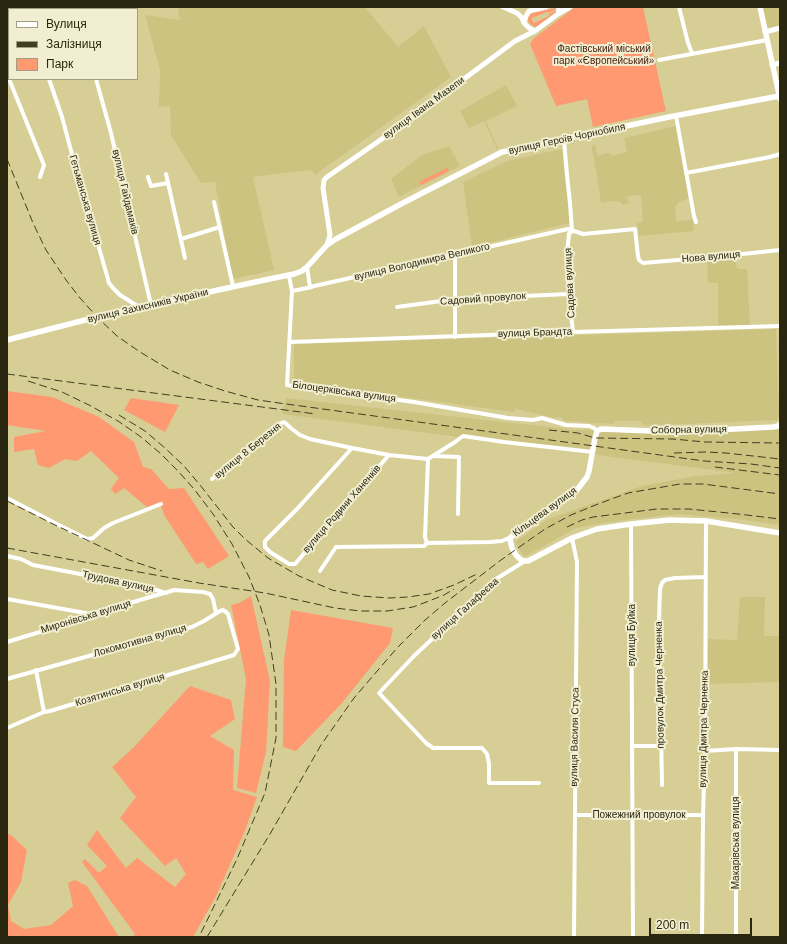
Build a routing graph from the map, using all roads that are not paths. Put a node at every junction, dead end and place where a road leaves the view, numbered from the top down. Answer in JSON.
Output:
{"nodes":[{"id":1,"x":503,"y":7,"type":"edge"},
{"id":2,"x":546,"y":7,"type":"edge"},
{"id":3,"x":558,"y":7,"type":"edge"},
{"id":4,"x":570,"y":7,"type":"edge"},
{"id":5,"x":679,"y":7,"type":"edge"},
{"id":6,"x":760,"y":7,"type":"edge"},
{"id":7,"x":529,"y":10,"type":"edge"},
{"id":8,"x":517,"y":13,"type":"junction"},
{"id":9,"x":558,"y":14,"type":"junction"},
{"id":10,"x":525,"y":24,"type":"junction"},
{"id":11,"x":780,"y":28,"type":"edge"},
{"id":12,"x":535,"y":31,"type":"junction"},
{"id":13,"x":765,"y":32,"type":"junction"},
{"id":14,"x":524,"y":37,"type":"junction"},
{"id":15,"x":767,"y":40,"type":"junction"},
{"id":16,"x":692,"y":53,"type":"junction"},
{"id":17,"x":659,"y":60,"type":"dead end"},
{"id":18,"x":780,"y":63,"type":"edge"},
{"id":19,"x":772,"y":65,"type":"junction"},
{"id":20,"x":9,"y":80,"type":"edge"},
{"id":21,"x":49,"y":80,"type":"edge"},
{"id":22,"x":96,"y":80,"type":"edge"},
{"id":23,"x":780,"y":98,"type":"edge"},
{"id":24,"x":676,"y":116,"type":"junction"},
{"id":25,"x":564,"y":140,"type":"junction"},
{"id":26,"x":780,"y":154,"type":"edge"},
{"id":27,"x":686,"y":173,"type":"junction"},
{"id":28,"x":166,"y":174,"type":"dead end"},
{"id":29,"x":40,"y":177,"type":"dead end"},
{"id":30,"x":148,"y":178,"type":"dead end"},
{"id":31,"x":168,"y":183,"type":"junction"},
{"id":32,"x":214,"y":202,"type":"dead end"},
{"id":33,"x":696,"y":222,"type":"dead end"},
{"id":34,"x":220,"y":227,"type":"junction"},
{"id":35,"x":572,"y":229,"type":"junction"},
{"id":36,"x":181,"y":239,"type":"junction"},
{"id":37,"x":327,"y":245,"type":"junction"},
{"id":38,"x":780,"y":250,"type":"edge"},
{"id":39,"x":455,"y":254,"type":"junction"},
{"id":40,"x":185,"y":258,"type":"dead end"},
{"id":41,"x":642,"y":263,"type":"joint"},
{"id":42,"x":307,"y":268,"type":"junction"},
{"id":43,"x":290,"y":276,"type":"junction"},
{"id":44,"x":233,"y":286,"type":"junction"},
{"id":45,"x":310,"y":287,"type":"junction"},
{"id":46,"x":292,"y":291,"type":"junction"},
{"id":47,"x":569,"y":294,"type":"junction"},
{"id":48,"x":456,"y":299,"type":"junction"},
{"id":49,"x":151,"y":305,"type":"junction"},
{"id":50,"x":397,"y":307,"type":"dead end"},
{"id":51,"x":139,"y":308,"type":"junction"},
{"id":52,"x":780,"y":326,"type":"edge"},
{"id":53,"x":572,"y":332,"type":"junction"},
{"id":54,"x":455,"y":336,"type":"junction"},
{"id":55,"x":7,"y":340,"type":"edge"},
{"id":56,"x":290,"y":342,"type":"junction"},
{"id":57,"x":780,"y":424,"type":"edge"},
{"id":58,"x":597,"y":431,"type":"junction"},
{"id":59,"x":352,"y":448,"type":"junction"},
{"id":60,"x":592,"y":452,"type":"junction"},
{"id":61,"x":389,"y":455,"type":"junction"},
{"id":62,"x":433,"y":456,"type":"junction"},
{"id":63,"x":428,"y":459,"type":"junction"},
{"id":64,"x":212,"y":480,"type":"dead end"},
{"id":65,"x":7,"y":498,"type":"edge"},
{"id":66,"x":161,"y":504,"type":"dead end"},
{"id":67,"x":458,"y":514,"type":"dead end"},
{"id":68,"x":706,"y":521,"type":"junction"},
{"id":69,"x":631,"y":524,"type":"junction"},
{"id":70,"x":780,"y":533,"type":"edge"},
{"id":71,"x":511,"y":537,"type":"junction"},
{"id":72,"x":572,"y":538,"type":"junction"},
{"id":73,"x":427,"y":543,"type":"junction"},
{"id":74,"x":7,"y":556,"type":"edge"},
{"id":75,"x":525,"y":561,"type":"junction"},
{"id":76,"x":320,"y":571,"type":"dead end"},
{"id":77,"x":705,"y":577,"type":"junction"},
{"id":78,"x":165,"y":593,"type":"junction"},
{"id":79,"x":7,"y":599,"type":"edge"},
{"id":80,"x":216,"y":613,"type":"junction"},
{"id":81,"x":92,"y":614,"type":"junction"},
{"id":82,"x":7,"y":642,"type":"edge"},
{"id":83,"x":36,"y":670,"type":"junction"},
{"id":84,"x":7,"y":679,"type":"edge"},
{"id":85,"x":44,"y":712,"type":"junction"},
{"id":86,"x":7,"y":728,"type":"edge"},
{"id":87,"x":633,"y":746,"type":"junction"},
{"id":88,"x":661,"y":746,"type":"junction"},
{"id":89,"x":736,"y":749,"type":"junction"},
{"id":90,"x":780,"y":750,"type":"edge"},
{"id":91,"x":705,"y":751,"type":"junction"},
{"id":92,"x":539,"y":783,"type":"dead end"},
{"id":93,"x":662,"y":785,"type":"dead end"},
{"id":94,"x":632,"y":814,"type":"junction"},
{"id":95,"x":575,"y":815,"type":"junction"},
{"id":96,"x":703,"y":815,"type":"junction"},
{"id":97,"x":574,"y":937,"type":"edge"},
{"id":98,"x":633,"y":937,"type":"edge"},
{"id":99,"x":702,"y":937,"type":"edge"},
{"id":100,"x":736,"y":937,"type":"edge"}],
"edges":[{"from":1,"to":8,"type":"street"},
{"from":2,"to":7,"type":"street"},
{"from":3,"to":9,"type":"street"},
{"from":4,"to":9,"type":"street"},
{"from":5,"to":16,"type":"street"},
{"from":6,"to":13,"type":"main road"},
{"from":7,"to":8,"type":"street"},
{"from":7,"to":10,"type":"street"},
{"from":8,"to":10,"type":"street"},
{"from":9,"to":12,"type":"street","name":"вулиця Івана Мазепи"},
{"from":10,"to":12,"type":"street"},
{"from":10,"to":14,"type":"street"},
{"from":11,"to":13,"type":"street"},
{"from":12,"to":14,"type":"street","name":"вулиця Івана Мазепи"},
{"from":13,"to":15,"type":"main road"},
{"from":14,"to":37,"type":"street","name":"вулиця Івана Мазепи"},
{"from":15,"to":16,"type":"street"},
{"from":15,"to":19,"type":"main road"},
{"from":16,"to":17,"type":"street"},
{"from":18,"to":19,"type":"street"},
{"from":19,"to":23,"type":"main road"},
{"from":20,"to":29,"type":"street"},
{"from":21,"to":51,"type":"street","name":"Гетьманська вулиця"},
{"from":22,"to":49,"type":"street","name":"вулиця Гайдамаків"},
{"from":23,"to":24,"type":"main road","name":"вулиця Героїв Чорнобиля"},
{"from":24,"to":25,"type":"main road","name":"вулиця Героїв Чорнобиля"},
{"from":24,"to":27,"type":"street"},
{"from":25,"to":35,"type":"street","name":"Садова вулиця"},
{"from":25,"to":37,"type":"main road","name":"вулиця Героїв Чорнобиля"},
{"from":26,"to":27,"type":"street"},
{"from":27,"to":33,"type":"street"},
{"from":28,"to":31,"type":"street"},
{"from":30,"to":31,"type":"street"},
{"from":31,"to":36,"type":"street"},
{"from":32,"to":34,"type":"street"},
{"from":34,"to":36,"type":"street"},
{"from":34,"to":44,"type":"street"},
{"from":35,"to":39,"type":"street","name":"вулиця Володимира Великого"},
{"from":35,"to":41,"type":"street","name":"вулиця Володимира Великого"},
{"from":35,"to":47,"type":"street","name":"Садова вулиця"},
{"from":36,"to":40,"type":"street"},
{"from":37,"to":42,"type":"main road"},
{"from":38,"to":41,"type":"street","name":"Нова вулиця"},
{"from":39,"to":45,"type":"street","name":"вулиця Володимира Великого"},
{"from":39,"to":48,"type":"street"},
{"from":42,"to":43,"type":"main road"},
{"from":42,"to":45,"type":"street"},
{"from":43,"to":44,"type":"main road","name":"вулиця Захисників України"},
{"from":43,"to":46,"type":"street","name":"Білоцерківська вулиця"},
{"from":44,"to":49,"type":"main road","name":"вулиця Захисників України"},
{"from":45,"to":46,"type":"street","name":"вулиця Володимира Великого"},
{"from":46,"to":56,"type":"street","name":"Білоцерківська вулиця"},
{"from":47,"to":48,"type":"street","name":"Садовий провулок"},
{"from":47,"to":53,"type":"street","name":"Садова вулиця"},
{"from":48,"to":50,"type":"street","name":"Садовий провулок"},
{"from":48,"to":54,"type":"street"},
{"from":49,"to":51,"type":"main road","name":"вулиця Захисників України"},
{"from":51,"to":55,"type":"main road","name":"вулиця Захисників України"},
{"from":52,"to":53,"type":"street","name":"вулиця Брандта"},
{"from":53,"to":54,"type":"street","name":"вулиця Брандта"},
{"from":54,"to":56,"type":"street","name":"вулиця Брандта"},
{"from":56,"to":58,"type":"street","name":"Білоцерківська вулиця"},
{"from":57,"to":58,"type":"main road","name":"Соборна вулиця"},
{"from":58,"to":60,"type":"main road","name":"Кільцева вулиця"},
{"from":59,"to":61,"type":"street"},
{"from":59,"to":61,"type":"street","name":"вулиця Родини Ханенків"},
{"from":59,"to":64,"type":"street","name":"вулиця 8 Березня"},
{"from":60,"to":62,"type":"street"},
{"from":60,"to":71,"type":"main road","name":"Кільцева вулиця"},
{"from":61,"to":63,"type":"street"},
{"from":62,"to":63,"type":"street"},
{"from":62,"to":67,"type":"street"},
{"from":63,"to":73,"type":"street"},
{"from":65,"to":66,"type":"street"},
{"from":68,"to":69,"type":"main road","name":"вулиця Галафеєва"},
{"from":68,"to":70,"type":"main road","name":"вулиця Галафеєва"},
{"from":68,"to":77,"type":"street","name":"вулиця Дмитра Черненка"},
{"from":69,"to":72,"type":"main road","name":"вулиця Галафеєва"},
{"from":69,"to":87,"type":"street","name":"вулиця Буйка"},
{"from":71,"to":73,"type":"street","name":"Кільцева вулиця"},
{"from":71,"to":75,"type":"main road"},
{"from":72,"to":75,"type":"main road","name":"вулиця Галафеєва"},
{"from":72,"to":95,"type":"street","name":"вулиця Василя Стуса"},
{"from":73,"to":76,"type":"street","name":"Кільцева вулиця"},
{"from":74,"to":78,"type":"street","name":"Трудова вулиця"},
{"from":75,"to":92,"type":"street","name":"вулиця Галафеєва"},
{"from":77,"to":88,"type":"street","name":"провулок Дмитра Черненка"},
{"from":77,"to":91,"type":"street","name":"вулиця Дмитра Черненка"},
{"from":78,"to":80,"type":"street","name":"Трудова вулиця"},
{"from":78,"to":81,"type":"street","name":"Миронівська вулиця"},
{"from":79,"to":81,"type":"street"},
{"from":80,"to":83,"type":"street","name":"Локомотивна вулиця"},
{"from":80,"to":85,"type":"street","name":"Козятинська вулиця"},
{"from":81,"to":82,"type":"street","name":"Миронівська вулиця"},
{"from":83,"to":84,"type":"street","name":"Локомотивна вулиця"},
{"from":83,"to":85,"type":"street"},
{"from":85,"to":86,"type":"street","name":"Козятинська вулиця"},
{"from":87,"to":88,"type":"street"},
{"from":87,"to":94,"type":"street","name":"вулиця Буйка"},
{"from":88,"to":93,"type":"street","name":"провулок Дмитра Черненка"},
{"from":89,"to":90,"type":"street"},
{"from":89,"to":91,"type":"street"},
{"from":89,"to":100,"type":"street","name":"Макарівська вулиця"},
{"from":91,"to":96,"type":"street","name":"вулиця Дмитра Черненка"},
{"from":94,"to":95,"type":"street","name":"Пожежний провулок"},
{"from":94,"to":96,"type":"street","name":"Пожежний провулок"},
{"from":94,"to":98,"type":"street","name":"вулиця Буйка"},
{"from":95,"to":97,"type":"street","name":"вулиця Василя Стуса"},
{"from":96,"to":99,"type":"street","name":"вулиця Дмитра Черненка"}]}
